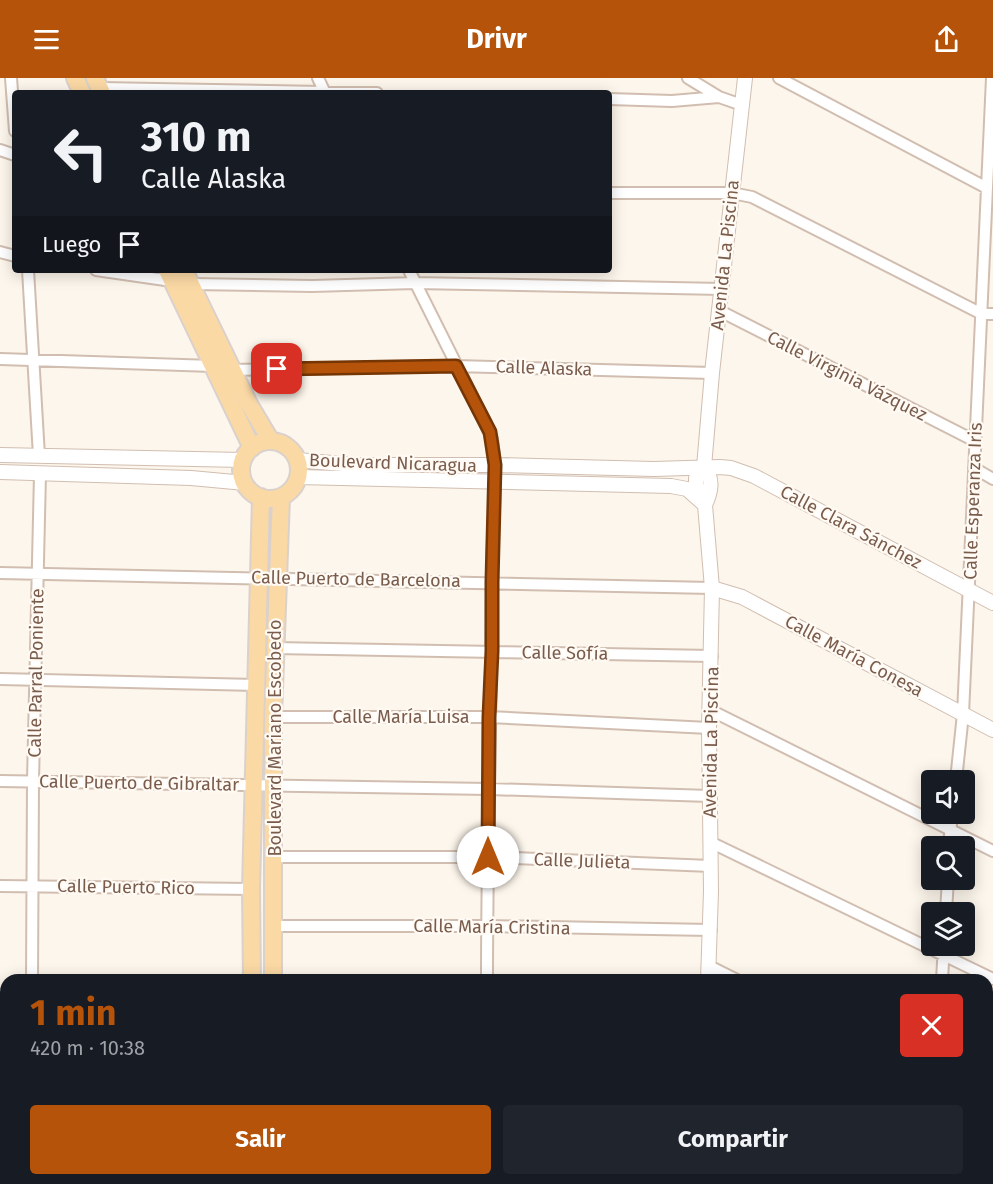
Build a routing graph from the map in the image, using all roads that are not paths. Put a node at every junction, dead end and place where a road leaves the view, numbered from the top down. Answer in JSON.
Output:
{"nodes":[{"id":1,"x":688,"y":78,"type":"edge"},
{"id":2,"x":745,"y":78,"type":"edge"},
{"id":3,"x":779,"y":78,"type":"edge"},
{"id":4,"x":992,"y":78,"type":"edge"},
{"id":5,"x":99,"y":86,"type":"edge"},
{"id":6,"x":250,"y":90,"type":"edge"},
{"id":7,"x":719,"y":97,"type":"junction"},
{"id":8,"x":612,"y":99,"type":"edge"},
{"id":9,"x":742,"y":105,"type":"junction"},
{"id":10,"x":987,"y":188,"type":"junction"},
{"id":11,"x":612,"y":193,"type":"edge"},
{"id":12,"x":732,"y":193,"type":"junction"},
{"id":13,"x":28,"y":273,"type":"edge"},
{"id":14,"x":137,"y":273,"type":"edge"},
{"id":15,"x":410,"y":273,"type":"edge"},
{"id":16,"x":178,"y":276,"type":"edge"},
{"id":17,"x":415,"y":283,"type":"junction"},
{"id":18,"x":722,"y":289,"type":"junction"},
{"id":19,"x":720,"y":311,"type":"junction"},
{"id":20,"x":988,"y":314,"type":"edge"},
{"id":21,"x":0,"y":359,"type":"edge"},
{"id":22,"x":34,"y":360,"type":"junction"},
{"id":23,"x":213,"y":366,"type":"junction"},
{"id":24,"x":456,"y":366,"type":"junction"},
{"id":25,"x":232,"y":370,"type":"junction"},
{"id":26,"x":712,"y":373,"type":"junction"},
{"id":27,"x":271,"y":441,"type":"junction"},
{"id":28,"x":975,"y":441,"type":"junction"},
{"id":29,"x":247,"y":454,"type":"junction"},
{"id":30,"x":0,"y":455,"type":"edge"},
{"id":31,"x":39,"y":456,"type":"junction"},
{"id":32,"x":297,"y":460,"type":"junction"},
{"id":33,"x":495,"y":465,"type":"junction"},
{"id":34,"x":704,"y":467,"type":"junction"},
{"id":35,"x":974,"y":468,"type":"junction"},
{"id":36,"x":0,"y":472,"type":"edge"},
{"id":37,"x":40,"y":474,"type":"junction"},
{"id":38,"x":298,"y":477,"type":"junction"},
{"id":39,"x":993,"y":478,"type":"edge"},
{"id":40,"x":495,"y":482,"type":"junction"},
{"id":41,"x":244,"y":483,"type":"junction"},
{"id":42,"x":261,"y":497,"type":"junction"},
{"id":43,"x":281,"y":497,"type":"junction"},
{"id":44,"x":705,"y":505,"type":"junction"},
{"id":45,"x":0,"y":573,"type":"edge"},
{"id":46,"x":39,"y":573,"type":"junction"},
{"id":47,"x":258,"y":578,"type":"junction"},
{"id":48,"x":277,"y":578,"type":"junction"},
{"id":49,"x":492,"y":582,"type":"junction"},
{"id":50,"x":712,"y":588,"type":"junction"},
{"id":51,"x":969,"y":589,"type":"junction"},
{"id":52,"x":993,"y":603,"type":"edge"},
{"id":53,"x":274,"y":648,"type":"junction"},
{"id":54,"x":492,"y":651,"type":"junction"},
{"id":55,"x":712,"y":656,"type":"junction"},
{"id":56,"x":0,"y":679,"type":"edge"},
{"id":57,"x":37,"y":679,"type":"junction"},
{"id":58,"x":256,"y":685,"type":"junction"},
{"id":59,"x":710,"y":710,"type":"junction"},
{"id":60,"x":963,"y":714,"type":"junction"},
{"id":61,"x":273,"y":717,"type":"junction"},
{"id":62,"x":489,"y":717,"type":"junction"},
{"id":63,"x":709,"y":728,"type":"junction"},
{"id":64,"x":993,"y":730,"type":"edge"},
{"id":65,"x":957,"y":770,"type":"edge"},
{"id":66,"x":0,"y":781,"type":"edge"},
{"id":67,"x":33,"y":781,"type":"junction"},
{"id":68,"x":254,"y":785,"type":"junction"},
{"id":69,"x":273,"y":786,"type":"junction"},
{"id":70,"x":489,"y":789,"type":"junction"},
{"id":71,"x":710,"y":796,"type":"junction"},
{"id":72,"x":951,"y":824,"type":"edge"},
{"id":73,"x":950,"y":830,"type":"junction"},
{"id":74,"x":950,"y":836,"type":"edge"},
{"id":75,"x":710,"y":842,"type":"junction"},
{"id":76,"x":993,"y":851,"type":"edge"},
{"id":77,"x":274,"y":857,"type":"junction"},
{"id":78,"x":488,"y":857,"type":"junction"},
{"id":79,"x":711,"y":866,"type":"junction"},
{"id":80,"x":0,"y":886,"type":"edge"},
{"id":81,"x":33,"y":886,"type":"junction"},
{"id":82,"x":251,"y":889,"type":"junction"},
{"id":83,"x":273,"y":926,"type":"junction"},
{"id":84,"x":487,"y":926,"type":"junction"},
{"id":85,"x":711,"y":930,"type":"junction"},
{"id":86,"x":921,"y":938,"type":"edge"},
{"id":87,"x":944,"y":956,"type":"edge"},
{"id":88,"x":955,"y":956,"type":"edge"},
{"id":89,"x":709,"y":973,"type":"edge"},
{"id":90,"x":32,"y":974,"type":"edge"},
{"id":91,"x":252,"y":974,"type":"edge"},
{"id":92,"x":273,"y":974,"type":"edge"},
{"id":93,"x":487,"y":974,"type":"edge"},
{"id":94,"x":942,"y":974,"type":"edge"},
{"id":95,"x":985,"y":974,"type":"edge"}],
"edges":[{"from":1,"to":7,"type":"street"},
{"from":2,"to":9,"type":"street","name":"Avenida La Piscina"},
{"from":3,"to":10,"type":"street"},
{"from":4,"to":10,"type":"street","name":"Calle Esperanza Iris"},
{"from":5,"to":6,"type":"street"},
{"from":7,"to":8,"type":"street"},
{"from":7,"to":9,"type":"street"},
{"from":9,"to":12,"type":"street","name":"Avenida La Piscina"},
{"from":10,"to":20,"type":"street","name":"Calle Esperanza Iris"},
{"from":11,"to":12,"type":"street"},
{"from":12,"to":18,"type":"street","name":"Avenida La Piscina"},
{"from":12,"to":20,"type":"street"},
{"from":13,"to":22,"type":"street"},
{"from":14,"to":16,"type":"street"},
{"from":15,"to":17,"type":"street"},
{"from":16,"to":17,"type":"street"},
{"from":16,"to":23,"type":"main road"},
{"from":16,"to":25,"type":"main road"},
{"from":17,"to":18,"type":"street"},
{"from":17,"to":24,"type":"street"},
{"from":18,"to":19,"type":"street","name":"Avenida La Piscina"},
{"from":19,"to":26,"type":"street","name":"Avenida La Piscina"},
{"from":19,"to":28,"type":"street","name":"Calle Virginia Vázquez"},
{"from":20,"to":28,"type":"street","name":"Calle Esperanza Iris"},
{"from":21,"to":22,"type":"street"},
{"from":22,"to":23,"type":"street"},
{"from":22,"to":31,"type":"street"},
{"from":23,"to":29,"type":"main road"},
{"from":24,"to":25,"type":"street","name":"Calle Alaska"},
{"from":24,"to":26,"type":"street","name":"Calle Alaska"},
{"from":24,"to":33,"type":"street"},
{"from":25,"to":27,"type":"main road"},
{"from":26,"to":34,"type":"street","name":"Avenida La Piscina"},
{"from":27,"to":29,"type":"main road"},
{"from":27,"to":32,"type":"main road"},
{"from":28,"to":35,"type":"street","name":"Calle Esperanza Iris"},
{"from":29,"to":31,"type":"street"},
{"from":29,"to":41,"type":"main road"},
{"from":30,"to":31,"type":"street"},
{"from":32,"to":33,"type":"street","name":"Boulevard Nicaragua"},
{"from":32,"to":38,"type":"main road"},
{"from":33,"to":34,"type":"street","name":"Boulevard Nicaragua"},
{"from":33,"to":40,"type":"street"},
{"from":34,"to":44,"type":"street","name":"Avenida La Piscina"},
{"from":34,"to":51,"type":"street","name":"Calle Clara Sánchez"},
{"from":35,"to":39,"type":"street"},
{"from":35,"to":51,"type":"street","name":"Calle Esperanza Iris"},
{"from":36,"to":37,"type":"street"},
{"from":37,"to":41,"type":"street"},
{"from":37,"to":46,"type":"street","name":"Calle Parral Poniente"},
{"from":38,"to":40,"type":"street","name":"Boulevard Nicaragua"},
{"from":38,"to":43,"type":"main road"},
{"from":40,"to":44,"type":"street","name":"Boulevard Nicaragua"},
{"from":40,"to":49,"type":"street"},
{"from":41,"to":42,"type":"main road"},
{"from":42,"to":43,"type":"main road"},
{"from":42,"to":47,"type":"main road","name":"Boulevard Mariano Escobedo"},
{"from":43,"to":48,"type":"main road","name":"Boulevard Mariano Escobedo"},
{"from":44,"to":50,"type":"street","name":"Avenida La Piscina"},
{"from":45,"to":46,"type":"street","name":"Calle Puerto de Barcelona"},
{"from":46,"to":47,"type":"street","name":"Calle Puerto de Barcelona"},
{"from":46,"to":57,"type":"street","name":"Calle Parral Poniente"},
{"from":47,"to":48,"type":"street","name":"Calle Puerto de Barcelona"},
{"from":47,"to":58,"type":"main road","name":"Boulevard Mariano Escobedo"},
{"from":48,"to":49,"type":"street","name":"Calle Puerto de Barcelona"},
{"from":48,"to":53,"type":"main road","name":"Boulevard Mariano Escobedo"},
{"from":49,"to":50,"type":"street","name":"Calle Puerto de Barcelona"},
{"from":49,"to":54,"type":"street"},
{"from":50,"to":55,"type":"street","name":"Avenida La Piscina"},
{"from":50,"to":60,"type":"street","name":"Calle María Conesa"},
{"from":51,"to":52,"type":"street","name":"Calle Clara Sánchez"},
{"from":51,"to":60,"type":"street","name":"Calle Esperanza Iris"},
{"from":53,"to":54,"type":"street","name":"Calle Sofía"},
{"from":53,"to":61,"type":"main road","name":"Boulevard Mariano Escobedo"},
{"from":54,"to":55,"type":"street","name":"Calle Sofía"},
{"from":54,"to":62,"type":"street"},
{"from":55,"to":59,"type":"street","name":"Avenida La Piscina"},
{"from":56,"to":57,"type":"street"},
{"from":57,"to":58,"type":"street"},
{"from":57,"to":67,"type":"street","name":"Calle Parral Poniente"},
{"from":58,"to":68,"type":"main road","name":"Boulevard Mariano Escobedo"},
{"from":59,"to":63,"type":"street","name":"Avenida La Piscina"},
{"from":59,"to":73,"type":"street"},
{"from":60,"to":64,"type":"street","name":"Calle María Conesa"},
{"from":60,"to":65,"type":"street","name":"Calle Esperanza Iris"},
{"from":61,"to":62,"type":"street","name":"Calle María Luisa"},
{"from":61,"to":69,"type":"main road","name":"Boulevard Mariano Escobedo"},
{"from":62,"to":63,"type":"street","name":"Calle María Luisa"},
{"from":62,"to":70,"type":"street"},
{"from":63,"to":71,"type":"street","name":"Avenida La Piscina"},
{"from":66,"to":67,"type":"street","name":"Calle Puerto de Gibraltar"},
{"from":67,"to":68,"type":"street","name":"Calle Puerto de Gibraltar"},
{"from":67,"to":81,"type":"street","name":"Calle Parral Poniente"},
{"from":68,"to":69,"type":"street","name":"Calle Puerto de Gibraltar"},
{"from":68,"to":82,"type":"main road","name":"Boulevard Mariano Escobedo"},
{"from":69,"to":70,"type":"street","name":"Calle Puerto de Gibraltar"},
{"from":69,"to":77,"type":"main road","name":"Boulevard Mariano Escobedo"},
{"from":70,"to":71,"type":"street","name":"Calle Puerto de Gibraltar"},
{"from":70,"to":78,"type":"street"},
{"from":71,"to":75,"type":"street","name":"Avenida La Piscina"},
{"from":72,"to":73,"type":"street"},
{"from":73,"to":74,"type":"street"},
{"from":73,"to":76,"type":"street"},
{"from":75,"to":79,"type":"street","name":"Avenida La Piscina"},
{"from":75,"to":86,"type":"street"},
{"from":77,"to":78,"type":"street","name":"Calle Julieta"},
{"from":77,"to":83,"type":"main road","name":"Boulevard Mariano Escobedo"},
{"from":78,"to":79,"type":"street","name":"Calle Julieta"},
{"from":78,"to":84,"type":"street"},
{"from":79,"to":85,"type":"street","name":"Avenida La Piscina"},
{"from":80,"to":81,"type":"street","name":"Calle Puerto Rico"},
{"from":81,"to":82,"type":"street","name":"Calle Puerto Rico"},
{"from":81,"to":90,"type":"street","name":"Calle Parral Poniente"},
{"from":82,"to":91,"type":"main road","name":"Boulevard Mariano Escobedo"},
{"from":83,"to":84,"type":"street","name":"Calle María Cristina"},
{"from":83,"to":92,"type":"main road","name":"Boulevard Mariano Escobedo"},
{"from":84,"to":85,"type":"street","name":"Calle María Cristina"},
{"from":84,"to":93,"type":"street"},
{"from":85,"to":89,"type":"street","name":"Avenida La Piscina"},
{"from":87,"to":94,"type":"street"},
{"from":88,"to":95,"type":"street"}]}
